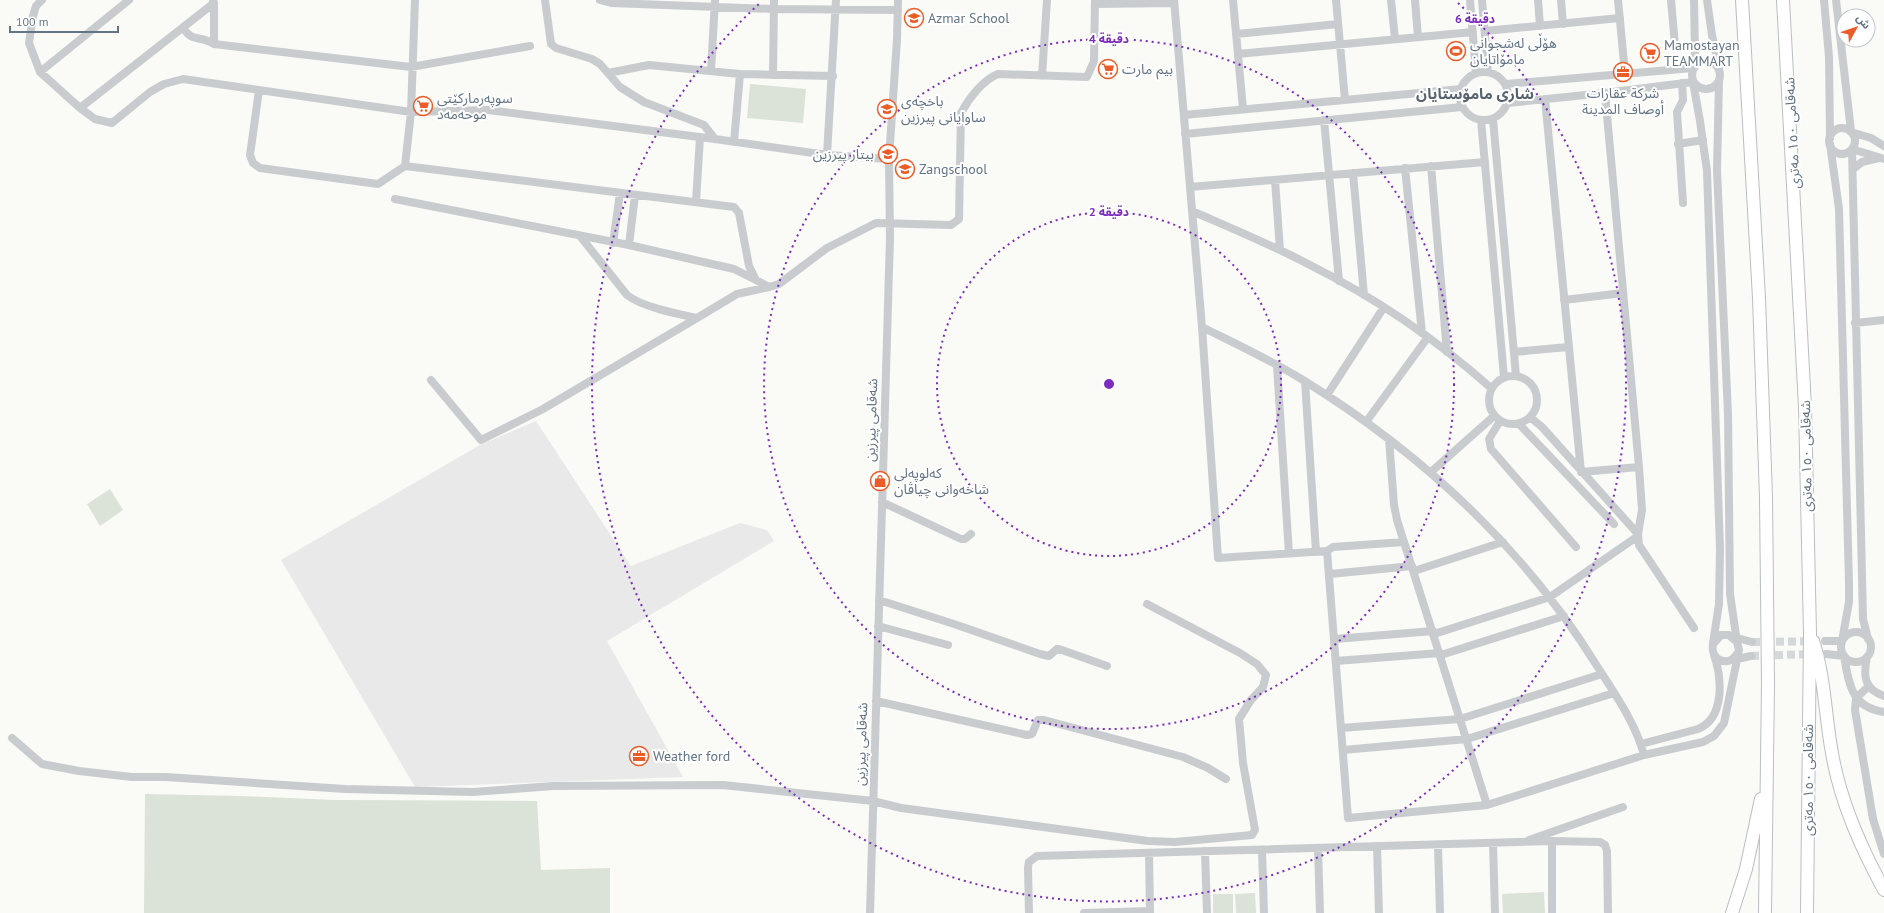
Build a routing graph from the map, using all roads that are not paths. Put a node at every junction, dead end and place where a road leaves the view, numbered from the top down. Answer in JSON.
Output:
{"nodes":[{"id":1,"x":129,"y":0,"type":"edge"},
{"id":2,"x":415,"y":0,"type":"edge"},
{"id":3,"x":545,"y":0,"type":"edge"},
{"id":4,"x":600,"y":0,"type":"edge"},
{"id":5,"x":836,"y":0,"type":"edge"},
{"id":6,"x":898,"y":0,"type":"edge"},
{"id":7,"x":1047,"y":0,"type":"edge"},
{"id":8,"x":1233,"y":0,"type":"edge"},
{"id":9,"x":1336,"y":0,"type":"edge"},
{"id":10,"x":1391,"y":0,"type":"edge"},
{"id":11,"x":1415,"y":0,"type":"edge"},
{"id":12,"x":1470,"y":0,"type":"edge"},
{"id":13,"x":1482,"y":0,"type":"edge"},
{"id":14,"x":1538,"y":0,"type":"edge"},
{"id":15,"x":1561,"y":0,"type":"edge"},
{"id":16,"x":1618,"y":0,"type":"edge"},
{"id":17,"x":1671,"y":0,"type":"edge"},
{"id":18,"x":1694,"y":0,"type":"edge"},
{"id":19,"x":1707,"y":0,"type":"edge"},
{"id":20,"x":1742,"y":0,"type":"edge"},
{"id":21,"x":1783,"y":0,"type":"edge"},
{"id":22,"x":1824,"y":0,"type":"edge"},
{"id":23,"x":1836,"y":0,"type":"edge"},
{"id":24,"x":38,"y":2,"type":"edge"},
{"id":25,"x":213,"y":2,"type":"edge"},
{"id":26,"x":1095,"y":2,"type":"edge"},
{"id":27,"x":1174,"y":2,"type":"edge"},
{"id":28,"x":715,"y":3,"type":"edge"},
{"id":29,"x":774,"y":4,"type":"edge"},
{"id":30,"x":836,"y":10,"type":"junction"},
{"id":31,"x":898,"y":10,"type":"junction"},
{"id":32,"x":1620,"y":18,"type":"junction"},
{"id":33,"x":1338,"y":24,"type":"junction"},
{"id":34,"x":1563,"y":24,"type":"junction"},
{"id":35,"x":1540,"y":26,"type":"junction"},
{"id":36,"x":183,"y":27,"type":"junction"},
{"id":37,"x":1485,"y":31,"type":"junction"},
{"id":38,"x":1473,"y":32,"type":"junction"},
{"id":39,"x":1236,"y":34,"type":"junction"},
{"id":40,"x":1418,"y":37,"type":"junction"},
{"id":41,"x":1395,"y":39,"type":"junction"},
{"id":42,"x":214,"y":44,"type":"junction"},
{"id":43,"x":1340,"y":44,"type":"junction"},
{"id":44,"x":1675,"y":45,"type":"dead end"},
{"id":45,"x":530,"y":46,"type":"dead end"},
{"id":46,"x":1238,"y":54,"type":"junction"},
{"id":47,"x":411,"y":67,"type":"junction"},
{"id":48,"x":1693,"y":68,"type":"junction"},
{"id":49,"x":1719,"y":69,"type":"junction"},
{"id":50,"x":711,"y":71,"type":"junction"},
{"id":51,"x":40,"y":72,"type":"junction"},
{"id":52,"x":1488,"y":72,"type":"junction"},
{"id":53,"x":608,"y":73,"type":"junction"},
{"id":54,"x":1476,"y":73,"type":"junction"},
{"id":55,"x":1625,"y":73,"type":"junction"},
{"id":56,"x":740,"y":74,"type":"junction"},
{"id":57,"x":774,"y":75,"type":"junction"},
{"id":58,"x":833,"y":76,"type":"junction"},
{"id":59,"x":1042,"y":76,"type":"junction"},
{"id":60,"x":1719,"y":81,"type":"junction"},
{"id":61,"x":1693,"y":82,"type":"junction"},
{"id":62,"x":1682,"y":83,"type":"junction"},
{"id":63,"x":1506,"y":84,"type":"junction"},
{"id":64,"x":1461,"y":89,"type":"junction"},
{"id":65,"x":259,"y":90,"type":"junction"},
{"id":66,"x":1604,"y":93,"type":"junction"},
{"id":67,"x":1545,"y":99,"type":"junction"},
{"id":68,"x":1345,"y":100,"type":"junction"},
{"id":69,"x":1508,"y":103,"type":"junction"},
{"id":70,"x":1462,"y":107,"type":"junction"},
{"id":71,"x":80,"y":108,"type":"junction"},
{"id":72,"x":1244,"y":109,"type":"junction"},
{"id":73,"x":411,"y":112,"type":"junction"},
{"id":74,"x":1184,"y":115,"type":"junction"},
{"id":75,"x":1493,"y":119,"type":"junction"},
{"id":76,"x":1324,"y":120,"type":"junction"},
{"id":77,"x":1482,"y":120,"type":"junction"},
{"id":78,"x":1851,"y":132,"type":"junction"},
{"id":79,"x":1185,"y":134,"type":"junction"},
{"id":80,"x":700,"y":137,"type":"junction"},
{"id":81,"x":715,"y":139,"type":"junction"},
{"id":82,"x":1703,"y":140,"type":"junction"},
{"id":83,"x":1830,"y":141,"type":"junction"},
{"id":84,"x":734,"y":142,"type":"junction"},
{"id":85,"x":1678,"y":144,"type":"junction"},
{"id":86,"x":1884,"y":146,"type":"edge"},
{"id":87,"x":1852,"y":149,"type":"junction"},
{"id":88,"x":827,"y":155,"type":"junction"},
{"id":89,"x":1883,"y":158,"type":"edge"},
{"id":90,"x":890,"y":159,"type":"junction"},
{"id":91,"x":1485,"y":162,"type":"junction"},
{"id":92,"x":405,"y":166,"type":"junction"},
{"id":93,"x":1431,"y":166,"type":"junction"},
{"id":94,"x":1405,"y":168,"type":"junction"},
{"id":95,"x":1853,"y":169,"type":"junction"},
{"id":96,"x":1354,"y":173,"type":"junction"},
{"id":97,"x":1329,"y":175,"type":"junction"},
{"id":98,"x":1275,"y":180,"type":"junction"},
{"id":99,"x":1190,"y":187,"type":"junction"},
{"id":100,"x":620,"y":193,"type":"junction"},
{"id":101,"x":635,"y":195,"type":"junction"},
{"id":102,"x":395,"y":199,"type":"dead end"},
{"id":103,"x":696,"y":202,"type":"junction"},
{"id":104,"x":1683,"y":203,"type":"dead end"},
{"id":105,"x":1192,"y":211,"type":"junction"},
{"id":106,"x":890,"y":222,"type":"junction"},
{"id":107,"x":580,"y":236,"type":"junction"},
{"id":108,"x":613,"y":242,"type":"junction"},
{"id":109,"x":629,"y":245,"type":"junction"},
{"id":110,"x":1280,"y":250,"type":"junction"},
{"id":111,"x":756,"y":280,"type":"junction"},
{"id":112,"x":1339,"y":280,"type":"junction"},
{"id":113,"x":769,"y":287,"type":"junction"},
{"id":114,"x":1623,"y":293,"type":"junction"},
{"id":115,"x":1364,"y":295,"type":"junction"},
{"id":116,"x":1564,"y":300,"type":"junction"},
{"id":117,"x":1384,"y":307,"type":"junction"},
{"id":118,"x":697,"y":318,"type":"junction"},
{"id":119,"x":1884,"y":320,"type":"edge"},
{"id":120,"x":1855,"y":323,"type":"junction"},
{"id":121,"x":1202,"y":327,"type":"junction"},
{"id":122,"x":1425,"y":335,"type":"junction"},
{"id":123,"x":1568,"y":347,"type":"junction"},
{"id":124,"x":1447,"y":352,"type":"junction"},
{"id":125,"x":1514,"y":352,"type":"junction"},
{"id":126,"x":1277,"y":366,"type":"junction"},
{"id":127,"x":1516,"y":376,"type":"junction"},
{"id":128,"x":1504,"y":377,"type":"junction"},
{"id":129,"x":431,"y":380,"type":"dead end"},
{"id":130,"x":1305,"y":381,"type":"junction"},
{"id":131,"x":1491,"y":388,"type":"junction"},
{"id":132,"x":1327,"y":395,"type":"junction"},
{"id":133,"x":1530,"y":417,"type":"junction"},
{"id":134,"x":1497,"y":418,"type":"junction"},
{"id":135,"x":1366,"y":422,"type":"junction"},
{"id":136,"x":1519,"y":424,"type":"junction"},
{"id":137,"x":1389,"y":439,"type":"junction"},
{"id":138,"x":1639,"y":466,"type":"junction"},
{"id":139,"x":1431,"y":472,"type":"junction"},
{"id":140,"x":1581,"y":472,"type":"junction"},
{"id":141,"x":882,"y":502,"type":"junction"},
{"id":142,"x":1614,"y":524,"type":"dead end"},
{"id":143,"x":970,"y":534,"type":"dead end"},
{"id":144,"x":1638,"y":535,"type":"junction"},
{"id":145,"x":1404,"y":542,"type":"junction"},
{"id":146,"x":1503,"y":542,"type":"junction"},
{"id":147,"x":1576,"y":547,"type":"dead end"},
{"id":148,"x":1327,"y":551,"type":"junction"},
{"id":149,"x":1316,"y":552,"type":"junction"},
{"id":150,"x":1289,"y":554,"type":"junction"},
{"id":151,"x":1413,"y":568,"type":"junction"},
{"id":152,"x":1330,"y":574,"type":"junction"},
{"id":153,"x":1550,"y":597,"type":"junction"},
{"id":154,"x":879,"y":600,"type":"junction"},
{"id":155,"x":1146,"y":604,"type":"dead end"},
{"id":156,"x":1564,"y":616,"type":"junction"},
{"id":157,"x":878,"y":626,"type":"junction"},
{"id":158,"x":1694,"y":628,"type":"dead end"},
{"id":159,"x":1434,"y":633,"type":"junction"},
{"id":160,"x":1810,"y":633,"type":"junction"},
{"id":161,"x":1335,"y":639,"type":"junction"},
{"id":162,"x":1735,"y":639,"type":"junction"},
{"id":163,"x":1868,"y":639,"type":"junction"},
{"id":164,"x":1825,"y":641,"type":"tunnel mouth"},
{"id":165,"x":1842,"y":641,"type":"junction"},
{"id":166,"x":1752,"y":642,"type":"tunnel mouth"},
{"id":167,"x":1713,"y":644,"type":"junction"},
{"id":168,"x":948,"y":645,"type":"dead end"},
{"id":169,"x":1713,"y":653,"type":"junction"},
{"id":170,"x":1440,"y":654,"type":"junction"},
{"id":171,"x":1826,"y":654,"type":"dead end"},
{"id":172,"x":1751,"y":656,"type":"tunnel mouth"},
{"id":173,"x":1844,"y":656,"type":"junction"},
{"id":174,"x":1735,"y":657,"type":"junction"},
{"id":175,"x":1867,"y":657,"type":"junction"},
{"id":176,"x":1336,"y":662,"type":"junction"},
{"id":177,"x":1107,"y":666,"type":"dead end"},
{"id":178,"x":1602,"y":674,"type":"junction"},
{"id":179,"x":1868,"y":687,"type":"junction"},
{"id":180,"x":1614,"y":693,"type":"junction"},
{"id":181,"x":1884,"y":696,"type":"edge"},
{"id":182,"x":1856,"y":698,"type":"junction"},
{"id":183,"x":876,"y":701,"type":"junction"},
{"id":184,"x":1884,"y":712,"type":"edge"},
{"id":185,"x":1460,"y":719,"type":"junction"},
{"id":186,"x":1341,"y":728,"type":"junction"},
{"id":187,"x":12,"y":738,"type":"dead end"},
{"id":188,"x":1467,"y":739,"type":"junction"},
{"id":189,"x":1641,"y":744,"type":"junction"},
{"id":190,"x":1343,"y":750,"type":"junction"},
{"id":191,"x":1644,"y":755,"type":"junction"},
{"id":192,"x":1766,"y":776,"type":"junction"},
{"id":193,"x":1226,"y":779,"type":"dead end"},
{"id":194,"x":873,"y":801,"type":"junction"},
{"id":195,"x":1487,"y":805,"type":"junction"},
{"id":196,"x":1622,"y":807,"type":"dead end"},
{"id":197,"x":1552,"y":841,"type":"junction"},
{"id":198,"x":1520,"y":842,"type":"junction"},
{"id":199,"x":1493,"y":843,"type":"junction"},
{"id":200,"x":1438,"y":845,"type":"junction"},
{"id":201,"x":1377,"y":846,"type":"junction"},
{"id":202,"x":1318,"y":848,"type":"junction"},
{"id":203,"x":1262,"y":850,"type":"junction"},
{"id":204,"x":1206,"y":851,"type":"junction"},
{"id":205,"x":1149,"y":853,"type":"junction"},
{"id":206,"x":1884,"y":854,"type":"edge"},
{"id":207,"x":1884,"y":890,"type":"edge"},
{"id":208,"x":1150,"y":912,"type":"edge"},
{"id":209,"x":870,"y":913,"type":"edge"},
{"id":210,"x":1029,"y":913,"type":"edge"},
{"id":211,"x":1084,"y":913,"type":"edge"},
{"id":212,"x":1207,"y":913,"type":"edge"},
{"id":213,"x":1264,"y":913,"type":"edge"},
{"id":214,"x":1320,"y":913,"type":"edge"},
{"id":215,"x":1379,"y":913,"type":"edge"},
{"id":216,"x":1440,"y":913,"type":"edge"},
{"id":217,"x":1495,"y":913,"type":"edge"},
{"id":218,"x":1552,"y":913,"type":"edge"},
{"id":219,"x":1608,"y":913,"type":"edge"},
{"id":220,"x":1732,"y":913,"type":"edge"},
{"id":221,"x":1765,"y":913,"type":"edge"},
{"id":222,"x":1806,"y":913,"type":"edge"}],
"edges":[{"from":1,"to":51,"type":"street"},
{"from":2,"to":47,"type":"street"},
{"from":3,"to":53,"type":"street"},
{"from":4,"to":28,"type":"street"},
{"from":5,"to":30,"type":"street"},
{"from":6,"to":31,"type":"street","name":"شەقامی پیرزین"},
{"from":7,"to":59,"type":"street"},
{"from":8,"to":39,"type":"street"},
{"from":9,"to":33,"type":"street"},
{"from":10,"to":41,"type":"street"},
{"from":11,"to":40,"type":"street"},
{"from":12,"to":38,"type":"street"},
{"from":13,"to":37,"type":"street"},
{"from":14,"to":35,"type":"street"},
{"from":15,"to":34,"type":"street"},
{"from":16,"to":32,"type":"street"},
{"from":17,"to":44,"type":"street"},
{"from":18,"to":48,"type":"street"},
{"from":19,"to":49,"type":"street"},
{"from":20,"to":192,"type":"highway"},
{"from":21,"to":160,"type":"highway","name":"شەقامی ١٥٠ مەتری"},
{"from":22,"to":83,"type":"street"},
{"from":23,"to":78,"type":"street"},
{"from":24,"to":51,"type":"street"},
{"from":25,"to":36,"type":"street"},
{"from":25,"to":42,"type":"street"},
{"from":26,"to":27,"type":"street"},
{"from":26,"to":59,"type":"street"},
{"from":27,"to":74,"type":"street"},
{"from":28,"to":29,"type":"street"},
{"from":28,"to":50,"type":"street"},
{"from":29,"to":30,"type":"street"},
{"from":29,"to":57,"type":"street"},
{"from":30,"to":31,"type":"street"},
{"from":30,"to":58,"type":"street"},
{"from":31,"to":90,"type":"street","name":"شەقامی پیرزین"},
{"from":32,"to":34,"type":"street"},
{"from":32,"to":55,"type":"street"},
{"from":33,"to":39,"type":"street"},
{"from":33,"to":43,"type":"street"},
{"from":34,"to":35,"type":"street"},
{"from":35,"to":37,"type":"street"},
{"from":36,"to":42,"type":"street"},
{"from":36,"to":71,"type":"street"},
{"from":37,"to":52,"type":"street"},
{"from":38,"to":40,"type":"street"},
{"from":38,"to":54,"type":"street"},
{"from":39,"to":46,"type":"street"},
{"from":40,"to":41,"type":"street"},
{"from":41,"to":43,"type":"street"},
{"from":42,"to":47,"type":"street"},
{"from":43,"to":46,"type":"street"},
{"from":43,"to":68,"type":"street"},
{"from":45,"to":47,"type":"street"},
{"from":46,"to":72,"type":"street"},
{"from":47,"to":73,"type":"street"},
{"from":48,"to":49,"type":"street"},
{"from":48,"to":55,"type":"street"},
{"from":48,"to":61,"type":"street"},
{"from":49,"to":60,"type":"street"},
{"from":50,"to":53,"type":"street"},
{"from":50,"to":56,"type":"street"},
{"from":51,"to":71,"type":"street"},
{"from":52,"to":54,"type":"street"},
{"from":52,"to":63,"type":"street"},
{"from":53,"to":81,"type":"street"},
{"from":54,"to":64,"type":"street"},
{"from":55,"to":63,"type":"street"},
{"from":56,"to":57,"type":"street"},
{"from":56,"to":84,"type":"street"},
{"from":57,"to":58,"type":"street"},
{"from":58,"to":88,"type":"street"},
{"from":59,"to":106,"type":"street"},
{"from":60,"to":61,"type":"street"},
{"from":60,"to":162,"type":"street"},
{"from":61,"to":62,"type":"street"},
{"from":61,"to":82,"type":"street"},
{"from":62,"to":66,"type":"street"},
{"from":62,"to":85,"type":"street"},
{"from":63,"to":69,"type":"street"},
{"from":64,"to":68,"type":"street"},
{"from":64,"to":70,"type":"street"},
{"from":65,"to":71,"type":"street"},
{"from":65,"to":73,"type":"street"},
{"from":65,"to":92,"type":"street"},
{"from":66,"to":67,"type":"street"},
{"from":66,"to":114,"type":"street"},
{"from":67,"to":69,"type":"street"},
{"from":67,"to":116,"type":"street"},
{"from":68,"to":72,"type":"street"},
{"from":69,"to":75,"type":"street"},
{"from":70,"to":76,"type":"street"},
{"from":70,"to":77,"type":"street"},
{"from":72,"to":74,"type":"street"},
{"from":73,"to":80,"type":"street"},
{"from":73,"to":92,"type":"street"},
{"from":74,"to":79,"type":"street"},
{"from":75,"to":77,"type":"street"},
{"from":75,"to":125,"type":"street"},
{"from":76,"to":79,"type":"street"},
{"from":76,"to":97,"type":"street"},
{"from":77,"to":91,"type":"street"},
{"from":78,"to":83,"type":"street"},
{"from":78,"to":86,"type":"street"},
{"from":78,"to":87,"type":"street"},
{"from":79,"to":99,"type":"street"},
{"from":80,"to":81,"type":"street"},
{"from":80,"to":103,"type":"street"},
{"from":81,"to":84,"type":"street"},
{"from":82,"to":85,"type":"street"},
{"from":82,"to":167,"type":"street"},
{"from":83,"to":87,"type":"street"},
{"from":83,"to":165,"type":"street"},
{"from":84,"to":88,"type":"street"},
{"from":85,"to":104,"type":"street"},
{"from":87,"to":89,"type":"street"},
{"from":87,"to":95,"type":"street"},
{"from":88,"to":90,"type":"street"},
{"from":89,"to":95,"type":"street"},
{"from":90,"to":106,"type":"street","name":"شەقامی پیرزین"},
{"from":91,"to":93,"type":"street"},
{"from":91,"to":128,"type":"street"},
{"from":92,"to":100,"type":"street"},
{"from":93,"to":94,"type":"street"},
{"from":93,"to":124,"type":"street"},
{"from":94,"to":96,"type":"street"},
{"from":94,"to":122,"type":"street"},
{"from":95,"to":120,"type":"street"},
{"from":96,"to":97,"type":"street"},
{"from":96,"to":115,"type":"street"},
{"from":97,"to":98,"type":"street"},
{"from":97,"to":112,"type":"street"},
{"from":98,"to":99,"type":"street"},
{"from":98,"to":110,"type":"street"},
{"from":99,"to":105,"type":"street"},
{"from":100,"to":101,"type":"street"},
{"from":100,"to":108,"type":"street"},
{"from":101,"to":103,"type":"street"},
{"from":101,"to":109,"type":"street"},
{"from":102,"to":107,"type":"street"},
{"from":103,"to":111,"type":"street"},
{"from":105,"to":110,"type":"street"},
{"from":105,"to":121,"type":"street"},
{"from":106,"to":113,"type":"street"},
{"from":106,"to":141,"type":"street","name":"شەقامی پیرزین"},
{"from":107,"to":108,"type":"street"},
{"from":107,"to":118,"type":"street"},
{"from":108,"to":109,"type":"street"},
{"from":109,"to":111,"type":"street"},
{"from":110,"to":112,"type":"street"},
{"from":111,"to":113,"type":"street"},
{"from":112,"to":115,"type":"street"},
{"from":113,"to":118,"type":"street"},
{"from":114,"to":116,"type":"street"},
{"from":114,"to":138,"type":"street"},
{"from":115,"to":117,"type":"street"},
{"from":116,"to":123,"type":"street"},
{"from":117,"to":122,"type":"street"},
{"from":117,"to":132,"type":"street"},
{"from":118,"to":129,"type":"street"},
{"from":119,"to":120,"type":"street"},
{"from":120,"to":163,"type":"street"},
{"from":121,"to":126,"type":"street"},
{"from":121,"to":150,"type":"street"},
{"from":122,"to":124,"type":"street"},
{"from":122,"to":135,"type":"street"},
{"from":123,"to":125,"type":"street"},
{"from":123,"to":140,"type":"street"},
{"from":124,"to":131,"type":"street"},
{"from":125,"to":127,"type":"street"},
{"from":126,"to":130,"type":"street"},
{"from":126,"to":150,"type":"street"},
{"from":127,"to":128,"type":"street"},
{"from":127,"to":133,"type":"street"},
{"from":128,"to":131,"type":"street"},
{"from":130,"to":132,"type":"street"},
{"from":130,"to":149,"type":"street"},
{"from":131,"to":134,"type":"street"},
{"from":132,"to":135,"type":"street"},
{"from":133,"to":136,"type":"street"},
{"from":133,"to":140,"type":"street"},
{"from":134,"to":136,"type":"street"},
{"from":134,"to":139,"type":"street"},
{"from":134,"to":147,"type":"street"},
{"from":135,"to":137,"type":"street"},
{"from":136,"to":142,"type":"street"},
{"from":137,"to":139,"type":"street"},
{"from":137,"to":145,"type":"street"},
{"from":138,"to":140,"type":"street"},
{"from":138,"to":144,"type":"street"},
{"from":139,"to":146,"type":"street"},
{"from":140,"to":144,"type":"street"},
{"from":141,"to":143,"type":"street"},
{"from":141,"to":154,"type":"street","name":"شەقامی پیرزین"},
{"from":144,"to":153,"type":"street"},
{"from":144,"to":158,"type":"street"},
{"from":145,"to":148,"type":"street"},
{"from":145,"to":151,"type":"street"},
{"from":146,"to":151,"type":"street"},
{"from":146,"to":153,"type":"street"},
{"from":148,"to":149,"type":"street"},
{"from":148,"to":152,"type":"street"},
{"from":149,"to":150,"type":"street"},
{"from":151,"to":152,"type":"street"},
{"from":151,"to":159,"type":"street"},
{"from":152,"to":161,"type":"street"},
{"from":153,"to":156,"type":"street"},
{"from":153,"to":159,"type":"street"},
{"from":154,"to":157,"type":"street","name":"شەقامی پیرزین"},
{"from":154,"to":177,"type":"street"},
{"from":155,"to":194,"type":"street"},
{"from":156,"to":170,"type":"street"},
{"from":156,"to":178,"type":"street"},
{"from":157,"to":168,"type":"street"},
{"from":157,"to":183,"type":"street","name":"شەقامی پیرزین"},
{"from":159,"to":161,"type":"street"},
{"from":159,"to":170,"type":"street"},
{"from":160,"to":207,"type":"highway"},
{"from":160,"to":222,"type":"highway","name":"شەقامی ١٥٠ مەتری"},
{"from":161,"to":176,"type":"street"},
{"from":162,"to":166,"type":"street"},
{"from":162,"to":167,"type":"street"},
{"from":162,"to":174,"type":"street"},
{"from":163,"to":165,"type":"street"},
{"from":163,"to":175,"type":"street"},
{"from":164,"to":165,"type":"street"},
{"from":165,"to":173,"type":"street"},
{"from":167,"to":169,"type":"street"},
{"from":169,"to":174,"type":"street"},
{"from":169,"to":189,"type":"street"},
{"from":170,"to":176,"type":"street"},
{"from":170,"to":185,"type":"street"},
{"from":171,"to":173,"type":"street"},
{"from":172,"to":174,"type":"street"},
{"from":173,"to":175,"type":"street"},
{"from":173,"to":182,"type":"street"},
{"from":174,"to":191,"type":"street"},
{"from":175,"to":179,"type":"street"},
{"from":176,"to":186,"type":"street"},
{"from":178,"to":180,"type":"street"},
{"from":178,"to":185,"type":"street"},
{"from":179,"to":181,"type":"street"},
{"from":179,"to":182,"type":"street"},
{"from":180,"to":188,"type":"street"},
{"from":180,"to":189,"type":"street"},
{"from":182,"to":184,"type":"street"},
{"from":182,"to":206,"type":"street"},
{"from":183,"to":193,"type":"street"},
{"from":183,"to":194,"type":"street","name":"شەقامی پیرزین"},
{"from":185,"to":186,"type":"street"},
{"from":185,"to":188,"type":"street"},
{"from":186,"to":190,"type":"street"},
{"from":187,"to":194,"type":"street"},
{"from":188,"to":190,"type":"street"},
{"from":188,"to":195,"type":"street"},
{"from":189,"to":191,"type":"street"},
{"from":190,"to":195,"type":"street"},
{"from":191,"to":195,"type":"street"},
{"from":192,"to":220,"type":"highway"},
{"from":192,"to":221,"type":"highway"},
{"from":194,"to":209,"type":"street","name":"شەقامی پیرزین"},
{"from":196,"to":198,"type":"street"},
{"from":197,"to":198,"type":"street"},
{"from":197,"to":218,"type":"street"},
{"from":197,"to":219,"type":"street"},
{"from":198,"to":199,"type":"street"},
{"from":199,"to":200,"type":"street"},
{"from":199,"to":217,"type":"street"},
{"from":200,"to":201,"type":"street"},
{"from":200,"to":216,"type":"street"},
{"from":201,"to":202,"type":"street"},
{"from":201,"to":215,"type":"street"},
{"from":202,"to":203,"type":"street"},
{"from":202,"to":214,"type":"street"},
{"from":203,"to":204,"type":"street"},
{"from":203,"to":213,"type":"street"},
{"from":204,"to":205,"type":"street"},
{"from":204,"to":212,"type":"street"},
{"from":205,"to":208,"type":"street"},
{"from":205,"to":210,"type":"street"},
{"from":208,"to":211,"type":"street"}]}
